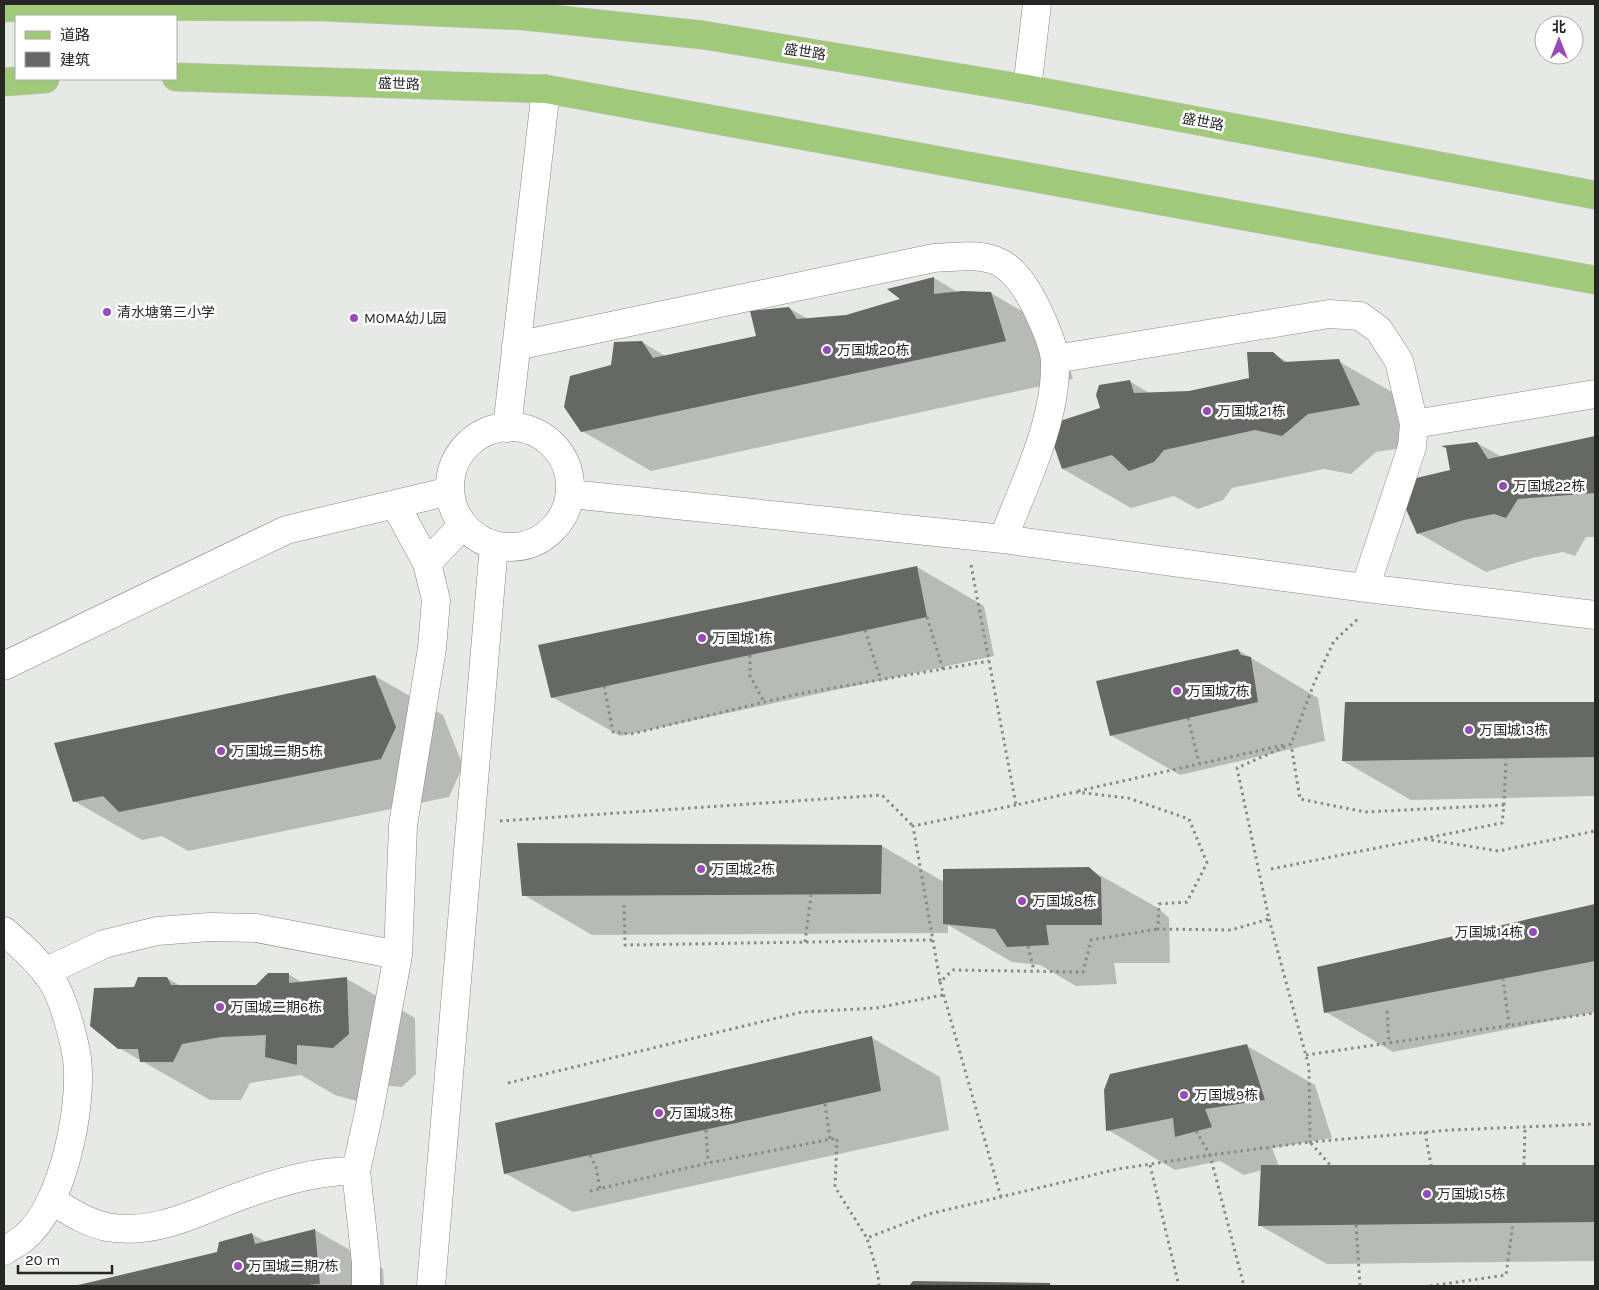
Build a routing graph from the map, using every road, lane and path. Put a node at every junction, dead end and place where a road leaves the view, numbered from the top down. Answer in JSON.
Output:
{"nodes":[{"id":1,"x":1037,"y":4,"type":"edge"},
{"id":2,"x":4,"y":8,"type":"edge"},
{"id":3,"x":178,"y":77,"type":"edge"},
{"id":4,"x":31,"y":80,"type":"edge"},
{"id":5,"x":4,"y":82,"type":"edge"},
{"id":6,"x":546,"y":89,"type":"junction"},
{"id":7,"x":1027,"y":89,"type":"junction"},
{"id":8,"x":1595,"y":195,"type":"edge"},
{"id":9,"x":1595,"y":280,"type":"edge"},
{"id":10,"x":516,"y":346,"type":"junction"},
{"id":11,"x":1055,"y":359,"type":"junction"},
{"id":12,"x":1595,"y":394,"type":"edge"},
{"id":13,"x":1414,"y":424,"type":"junction"},
{"id":14,"x":507,"y":428,"type":"junction"},
{"id":15,"x":450,"y":491,"type":"junction"},
{"id":16,"x":570,"y":494,"type":"junction"},
{"id":17,"x":396,"y":504,"type":"junction"},
{"id":18,"x":463,"y":525,"type":"junction"},
{"id":19,"x":966,"y":535,"type":"junction"},
{"id":20,"x":1003,"y":539,"type":"junction"},
{"id":21,"x":494,"y":545,"type":"junction"},
{"id":22,"x":427,"y":563,"type":"junction"},
{"id":23,"x":1365,"y":588,"type":"junction"},
{"id":24,"x":1595,"y":615,"type":"edge"},
{"id":25,"x":1362,"y":616,"type":"dead end"},
{"id":26,"x":927,"y":617,"type":"dead end"},
{"id":27,"x":865,"y":630,"type":"dead end"},
{"id":28,"x":750,"y":655,"type":"dead end"},
{"id":29,"x":989,"y":661,"type":"junction"},
{"id":30,"x":4,"y":666,"type":"edge"},
{"id":31,"x":943,"y":670,"type":"junction"},
{"id":32,"x":880,"y":680,"type":"junction"},
{"id":33,"x":604,"y":686,"type":"dead end"},
{"id":34,"x":764,"y":702,"type":"junction"},
{"id":35,"x":1188,"y":718,"type":"dead end"},
{"id":36,"x":1291,"y":744,"type":"junction"},
{"id":37,"x":1506,"y":759,"type":"dead end"},
{"id":38,"x":1199,"y":763,"type":"junction"},
{"id":39,"x":1075,"y":792,"type":"junction"},
{"id":40,"x":1016,"y":805,"type":"junction"},
{"id":41,"x":1504,"y":805,"type":"junction"},
{"id":42,"x":471,"y":823,"type":"junction"},
{"id":43,"x":913,"y":826,"type":"junction"},
{"id":44,"x":1595,"y":832,"type":"edge"},
{"id":45,"x":1422,"y":839,"type":"junction"},
{"id":46,"x":1271,"y":869,"type":"dead end"},
{"id":47,"x":811,"y":895,"type":"dead end"},
{"id":48,"x":624,"y":905,"type":"dead end"},
{"id":49,"x":1268,"y":919,"type":"junction"},
{"id":50,"x":1158,"y":929,"type":"junction"},
{"id":51,"x":4,"y":930,"type":"edge"},
{"id":52,"x":933,"y":940,"type":"junction"},
{"id":53,"x":805,"y":942,"type":"junction"},
{"id":54,"x":1028,"y":946,"type":"dead end"},
{"id":55,"x":398,"y":955,"type":"junction"},
{"id":56,"x":1034,"y":971,"type":"junction"},
{"id":57,"x":45,"y":972,"type":"junction"},
{"id":58,"x":1504,"y":978,"type":"dead end"},
{"id":59,"x":940,"y":982,"type":"junction"},
{"id":60,"x":943,"y":994,"type":"junction"},
{"id":61,"x":1387,"y":1011,"type":"dead end"},
{"id":62,"x":1595,"y":1013,"type":"edge"},
{"id":63,"x":1508,"y":1025,"type":"junction"},
{"id":64,"x":1389,"y":1043,"type":"junction"},
{"id":65,"x":1306,"y":1054,"type":"junction"},
{"id":66,"x":508,"y":1084,"type":"dead end"},
{"id":67,"x":825,"y":1104,"type":"dead end"},
{"id":68,"x":1595,"y":1124,"type":"edge"},
{"id":69,"x":1525,"y":1127,"type":"junction"},
{"id":70,"x":706,"y":1130,"type":"dead end"},
{"id":71,"x":1196,"y":1131,"type":"dead end"},
{"id":72,"x":1425,"y":1132,"type":"junction"},
{"id":73,"x":830,"y":1139,"type":"junction"},
{"id":74,"x":1310,"y":1142,"type":"junction"},
{"id":75,"x":590,"y":1155,"type":"dead end"},
{"id":76,"x":1210,"y":1155,"type":"junction"},
{"id":77,"x":708,"y":1163,"type":"junction"},
{"id":78,"x":1150,"y":1165,"type":"junction"},
{"id":79,"x":1330,"y":1165,"type":"dead end"},
{"id":80,"x":1431,"y":1165,"type":"dead end"},
{"id":81,"x":1524,"y":1165,"type":"dead end"},
{"id":82,"x":356,"y":1171,"type":"junction"},
{"id":83,"x":600,"y":1189,"type":"junction"},
{"id":84,"x":590,"y":1191,"type":"dead end"},
{"id":85,"x":1001,"y":1197,"type":"junction"},
{"id":86,"x":52,"y":1202,"type":"junction"},
{"id":87,"x":1513,"y":1223,"type":"dead end"},
{"id":88,"x":1356,"y":1225,"type":"dead end"},
{"id":89,"x":867,"y":1238,"type":"junction"},
{"id":90,"x":4,"y":1250,"type":"edge"},
{"id":91,"x":366,"y":1286,"type":"edge"},
{"id":92,"x":432,"y":1286,"type":"edge"},
{"id":93,"x":879,"y":1286,"type":"edge"},
{"id":94,"x":1179,"y":1286,"type":"edge"},
{"id":95,"x":1244,"y":1286,"type":"edge"},
{"id":96,"x":1360,"y":1286,"type":"edge"},
{"id":97,"x":1430,"y":1286,"type":"edge"}],
"edges":[{"from":1,"to":7,"type":"street"},
{"from":2,"to":7,"type":"main road","name":"盛世路"},
{"from":3,"to":6,"type":"main road","name":"盛世路"},
{"from":4,"to":5,"type":"main road"},
{"from":6,"to":9,"type":"main road","name":"盛世路"},
{"from":6,"to":10,"type":"street"},
{"from":7,"to":8,"type":"main road","name":"盛世路"},
{"from":10,"to":11,"type":"street"},
{"from":10,"to":14,"type":"street"},
{"from":11,"to":13,"type":"street"},
{"from":11,"to":20,"type":"street"},
{"from":12,"to":13,"type":"street"},
{"from":13,"to":23,"type":"street"},
{"from":14,"to":15,"type":"street"},
{"from":14,"to":16,"type":"street"},
{"from":15,"to":17,"type":"street"},
{"from":15,"to":18,"type":"street"},
{"from":16,"to":19,"type":"street"},
{"from":16,"to":21,"type":"street"},
{"from":17,"to":22,"type":"street"},
{"from":17,"to":30,"type":"street"},
{"from":18,"to":21,"type":"street"},
{"from":18,"to":22,"type":"street"},
{"from":19,"to":20,"type":"street"},
{"from":19,"to":29,"type":"path"},
{"from":20,"to":23,"type":"street"},
{"from":21,"to":42,"type":"street"},
{"from":22,"to":55,"type":"street"},
{"from":23,"to":24,"type":"street"},
{"from":25,"to":36,"type":"path"},
{"from":26,"to":31,"type":"path"},
{"from":27,"to":32,"type":"path"},
{"from":28,"to":34,"type":"path"},
{"from":29,"to":31,"type":"path"},
{"from":29,"to":40,"type":"path"},
{"from":31,"to":32,"type":"path"},
{"from":32,"to":34,"type":"path"},
{"from":33,"to":34,"type":"path"},
{"from":35,"to":38,"type":"path"},
{"from":36,"to":38,"type":"path"},
{"from":36,"to":41,"type":"path"},
{"from":36,"to":49,"type":"path"},
{"from":37,"to":41,"type":"path"},
{"from":38,"to":39,"type":"path"},
{"from":39,"to":40,"type":"path"},
{"from":39,"to":50,"type":"path"},
{"from":40,"to":43,"type":"path"},
{"from":41,"to":45,"type":"path"},
{"from":42,"to":43,"type":"path"},
{"from":42,"to":92,"type":"street"},
{"from":43,"to":52,"type":"path"},
{"from":44,"to":45,"type":"path"},
{"from":45,"to":46,"type":"path"},
{"from":47,"to":53,"type":"path"},
{"from":48,"to":53,"type":"path"},
{"from":49,"to":50,"type":"path"},
{"from":49,"to":65,"type":"path"},
{"from":50,"to":56,"type":"path"},
{"from":51,"to":57,"type":"street"},
{"from":52,"to":53,"type":"path"},
{"from":52,"to":59,"type":"path"},
{"from":54,"to":56,"type":"path"},
{"from":55,"to":57,"type":"street"},
{"from":55,"to":82,"type":"street"},
{"from":56,"to":59,"type":"path"},
{"from":57,"to":86,"type":"street"},
{"from":58,"to":63,"type":"path"},
{"from":59,"to":60,"type":"path"},
{"from":60,"to":66,"type":"path"},
{"from":60,"to":85,"type":"path"},
{"from":61,"to":64,"type":"path"},
{"from":62,"to":63,"type":"path"},
{"from":63,"to":64,"type":"path"},
{"from":64,"to":65,"type":"path"},
{"from":65,"to":74,"type":"path"},
{"from":67,"to":73,"type":"path"},
{"from":68,"to":69,"type":"path"},
{"from":69,"to":72,"type":"path"},
{"from":69,"to":81,"type":"path"},
{"from":70,"to":77,"type":"path"},
{"from":71,"to":76,"type":"path"},
{"from":72,"to":74,"type":"path"},
{"from":72,"to":80,"type":"path"},
{"from":73,"to":77,"type":"path"},
{"from":73,"to":89,"type":"path"},
{"from":74,"to":76,"type":"path"},
{"from":74,"to":79,"type":"path"},
{"from":75,"to":83,"type":"path"},
{"from":76,"to":78,"type":"path"},
{"from":76,"to":95,"type":"path"},
{"from":77,"to":83,"type":"path"},
{"from":78,"to":85,"type":"path"},
{"from":78,"to":94,"type":"path"},
{"from":82,"to":86,"type":"street"},
{"from":82,"to":91,"type":"street"},
{"from":83,"to":84,"type":"path"},
{"from":85,"to":89,"type":"path"},
{"from":86,"to":90,"type":"street"},
{"from":87,"to":97,"type":"path"},
{"from":88,"to":96,"type":"path"},
{"from":89,"to":93,"type":"path"}]}
